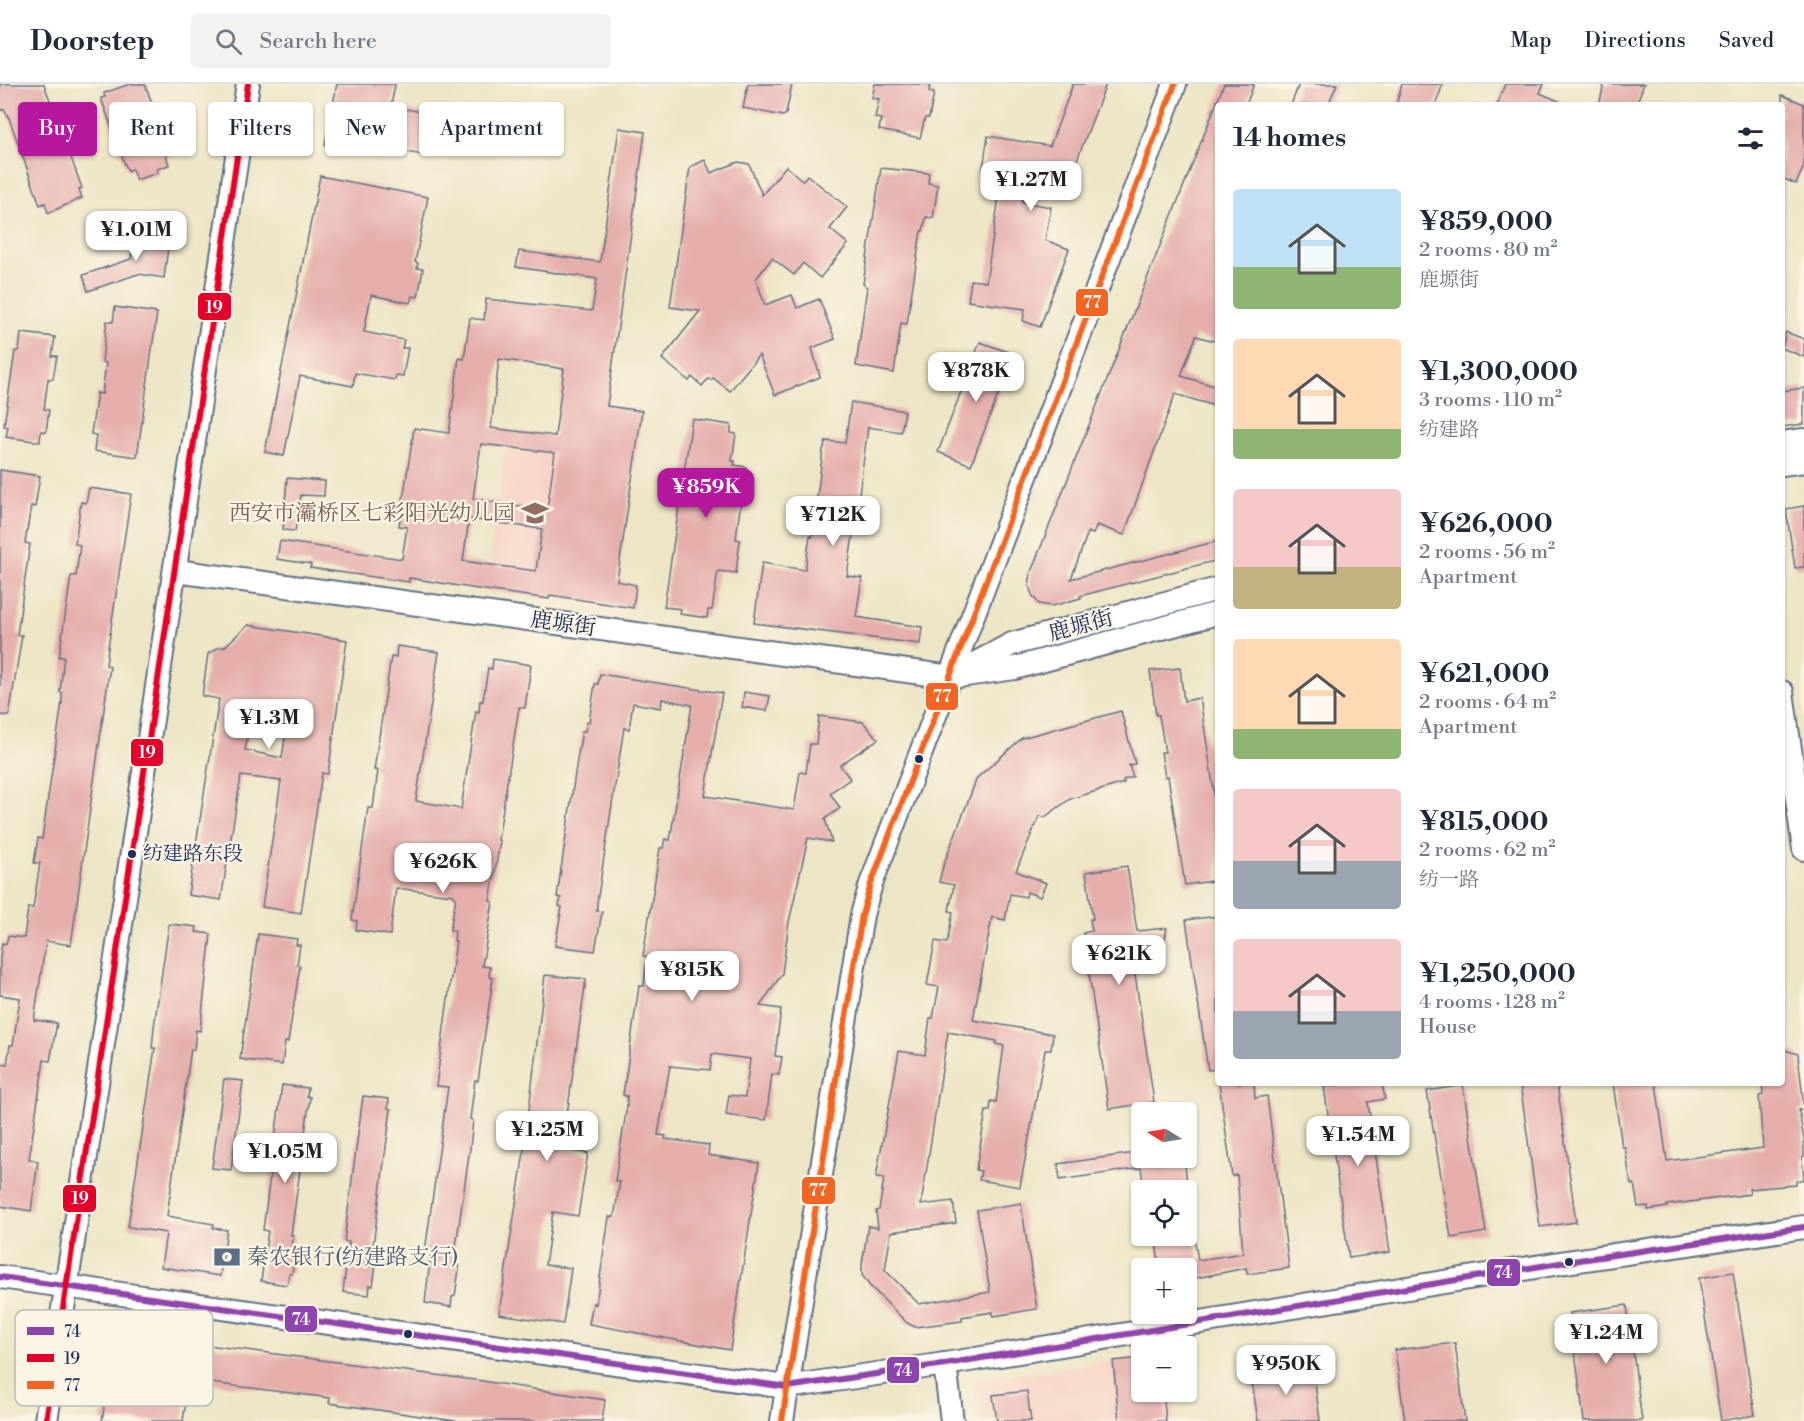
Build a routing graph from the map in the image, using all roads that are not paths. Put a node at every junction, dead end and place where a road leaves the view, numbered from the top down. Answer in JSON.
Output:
{"nodes":[{"id":1,"x":248,"y":84,"type":"edge"},
{"id":2,"x":1175,"y":84,"type":"edge"},
{"id":3,"x":1804,"y":440,"type":"edge"},
{"id":4,"x":1785,"y":443,"type":"edge"},
{"id":5,"x":1804,"y":461,"type":"edge"},
{"id":6,"x":1785,"y":464,"type":"edge"},
{"id":7,"x":176,"y":571,"type":"junction"},
{"id":8,"x":1215,"y":590,"type":"edge"},
{"id":9,"x":1215,"y":614,"type":"edge"},
{"id":10,"x":951,"y":677,"type":"junction"},
{"id":11,"x":1785,"y":714,"type":"edge"},
{"id":12,"x":1804,"y":849,"type":"edge"},
{"id":13,"x":1804,"y":1227,"type":"edge"},
{"id":14,"x":0,"y":1276,"type":"edge"},
{"id":15,"x":65,"y":1287,"type":"junction"},
{"id":16,"x":62,"y":1310,"type":"edge"},
{"id":17,"x":945,"y":1364,"type":"junction"},
{"id":18,"x":787,"y":1387,"type":"junction"},
{"id":19,"x":48,"y":1406,"type":"edge"},
{"id":20,"x":46,"y":1421,"type":"edge"},
{"id":21,"x":782,"y":1421,"type":"edge"},
{"id":22,"x":952,"y":1421,"type":"edge"}],
"edges":[{"from":1,"to":7,"type":"street"},
{"from":2,"to":10,"type":"street"},
{"from":3,"to":4,"type":"street"},
{"from":5,"to":6,"type":"street"},
{"from":7,"to":10,"type":"street","name":"鹿塬街"},
{"from":7,"to":15,"type":"street"},
{"from":8,"to":10,"type":"street","name":"鹿塬街"},
{"from":9,"to":10,"type":"street","name":"鹿塬街"},
{"from":10,"to":18,"type":"street"},
{"from":11,"to":12,"type":"street"},
{"from":13,"to":17,"type":"street"},
{"from":14,"to":15,"type":"street"},
{"from":15,"to":16,"type":"street"},
{"from":15,"to":18,"type":"street"},
{"from":17,"to":18,"type":"street"},
{"from":17,"to":22,"type":"street"},
{"from":18,"to":21,"type":"street"},
{"from":19,"to":20,"type":"street"}]}
